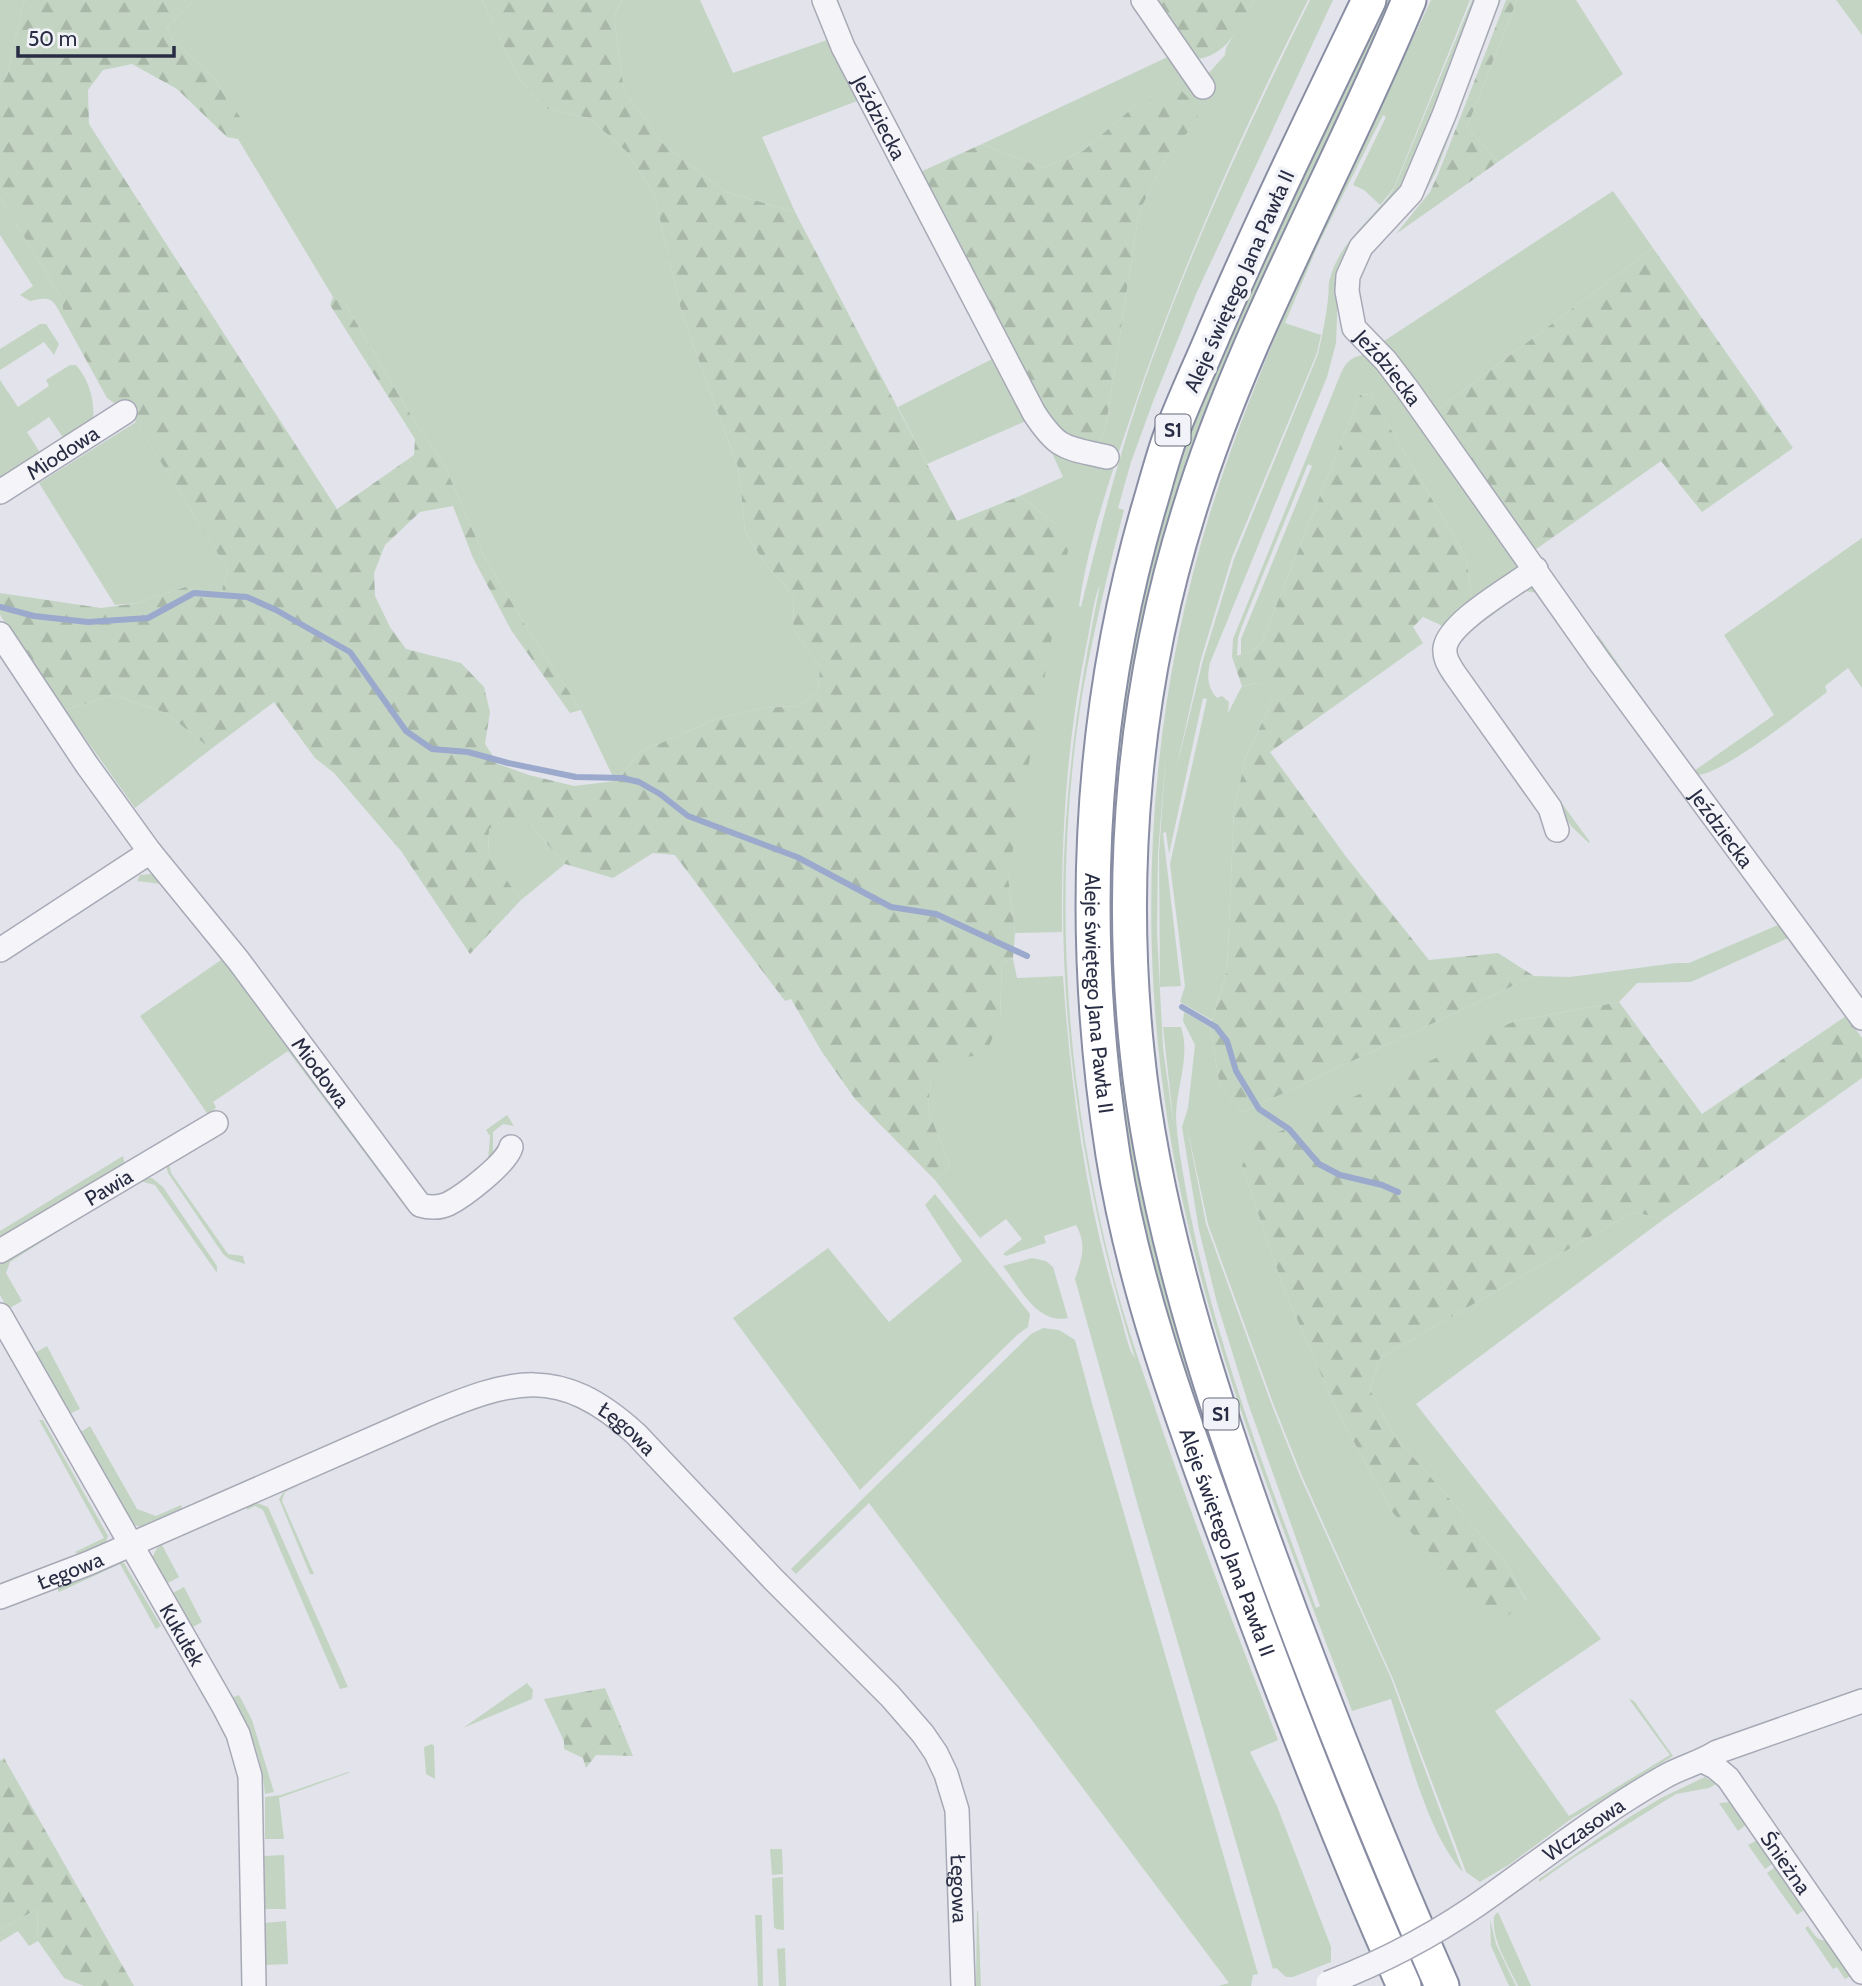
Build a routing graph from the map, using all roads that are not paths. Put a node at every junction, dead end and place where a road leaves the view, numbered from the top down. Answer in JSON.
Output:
{"nodes":[{"id":1,"x":824,"y":0,"type":"edge"},
{"id":2,"x":1143,"y":0,"type":"edge"},
{"id":3,"x":1369,"y":0,"type":"edge"},
{"id":4,"x":1409,"y":0,"type":"edge"},
{"id":5,"x":1487,"y":0,"type":"edge"},
{"id":6,"x":1203,"y":87,"type":"dead end"},
{"id":7,"x":125,"y":412,"type":"dead end"},
{"id":8,"x":1107,"y":457,"type":"dead end"},
{"id":9,"x":0,"y":492,"type":"edge"},
{"id":10,"x":1536,"y":569,"type":"junction"},
{"id":11,"x":0,"y":634,"type":"edge"},
{"id":12,"x":1557,"y":830,"type":"dead end"},
{"id":13,"x":150,"y":852,"type":"junction"},
{"id":14,"x":0,"y":950,"type":"edge"},
{"id":15,"x":1862,"y":1018,"type":"edge"},
{"id":16,"x":216,"y":1122,"type":"dead end"},
{"id":17,"x":511,"y":1147,"type":"dead end"},
{"id":18,"x":0,"y":1251,"type":"edge"},
{"id":19,"x":0,"y":1315,"type":"edge"},
{"id":20,"x":130,"y":1545,"type":"junction"},
{"id":21,"x":0,"y":1597,"type":"edge"},
{"id":22,"x":1862,"y":1701,"type":"edge"},
{"id":23,"x":1703,"y":1761,"type":"junction"},
{"id":24,"x":1862,"y":1972,"type":"edge"},
{"id":25,"x":1324,"y":1985,"type":"edge"},
{"id":26,"x":254,"y":1986,"type":"edge"},
{"id":27,"x":963,"y":1986,"type":"edge"},
{"id":28,"x":1404,"y":1986,"type":"edge"},
{"id":29,"x":1442,"y":1986,"type":"edge"}],
"edges":[{"from":1,"to":8,"type":"street","name":"Jeździecka"},
{"from":2,"to":6,"type":"street"},
{"from":3,"to":28,"type":"highway","name":"Aleje świętego Jana Pawła II","number":"S1"},
{"from":4,"to":29,"type":"highway","name":"Aleje świętego Jana Pawła II","number":"S1"},
{"from":5,"to":10,"type":"street","name":"Jeździecka"},
{"from":7,"to":9,"type":"street","name":"Miodowa"},
{"from":10,"to":12,"type":"street"},
{"from":10,"to":15,"type":"street","name":"Jeździecka"},
{"from":11,"to":13,"type":"street","name":"Miodowa"},
{"from":13,"to":14,"type":"street"},
{"from":13,"to":17,"type":"street","name":"Miodowa"},
{"from":16,"to":18,"type":"street","name":"Pawia"},
{"from":19,"to":20,"type":"street","name":"Kukułek"},
{"from":20,"to":21,"type":"street","name":"Łęgowa"},
{"from":20,"to":26,"type":"street","name":"Kukułek"},
{"from":20,"to":27,"type":"street","name":"Łęgowa"},
{"from":22,"to":23,"type":"street","name":"Wczasowa"},
{"from":23,"to":24,"type":"street","name":"Śnieżna"},
{"from":23,"to":25,"type":"street","name":"Wczasowa","bridge":true}]}
